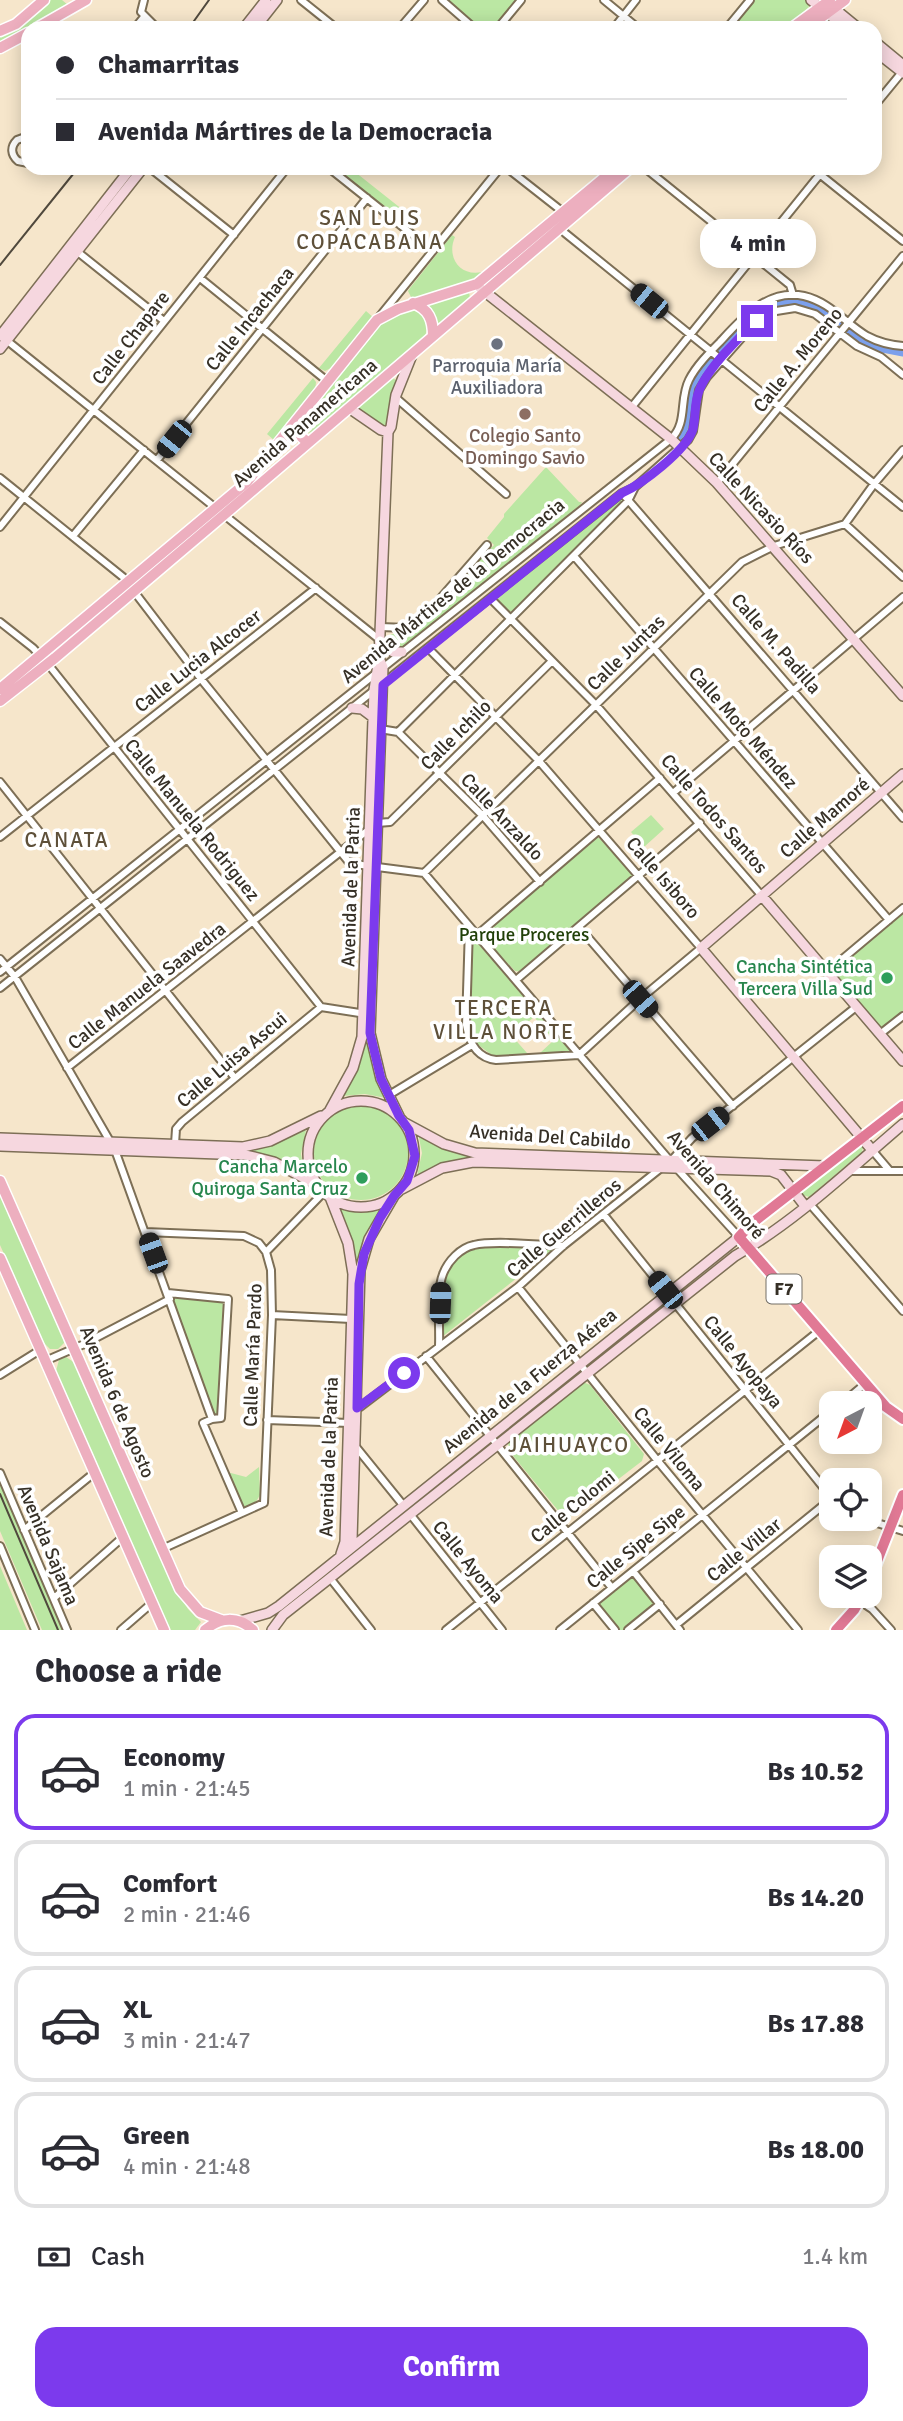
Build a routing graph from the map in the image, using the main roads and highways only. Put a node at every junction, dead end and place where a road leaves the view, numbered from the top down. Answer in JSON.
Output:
{"nodes":[{"id":1,"x":44,"y":0,"type":"edge"},
{"id":2,"x":73,"y":0,"type":"edge"},
{"id":3,"x":85,"y":0,"type":"edge"},
{"id":4,"x":266,"y":0,"type":"edge"},
{"id":5,"x":277,"y":0,"type":"edge"},
{"id":6,"x":845,"y":0,"type":"edge"},
{"id":7,"x":824,"y":4,"type":"edge"},
{"id":8,"x":49,"y":21,"type":"edge"},
{"id":9,"x":250,"y":21,"type":"edge"},
{"id":10,"x":260,"y":21,"type":"edge"},
{"id":11,"x":802,"y":21,"type":"edge"},
{"id":12,"x":812,"y":21,"type":"edge"},
{"id":13,"x":840,"y":21,"type":"edge"},
{"id":14,"x":848,"y":21,"type":"edge"},
{"id":15,"x":0,"y":31,"type":"edge"},
{"id":16,"x":21,"y":37,"type":"edge"},
{"id":17,"x":0,"y":48,"type":"edge"},
{"id":18,"x":882,"y":49,"type":"edge"},
{"id":19,"x":882,"y":56,"type":"edge"},
{"id":20,"x":903,"y":70,"type":"edge"},
{"id":21,"x":126,"y":175,"type":"edge"},
{"id":22,"x":137,"y":175,"type":"edge"},
{"id":23,"x":609,"y":175,"type":"edge"},
{"id":24,"x":621,"y":175,"type":"edge"},
{"id":25,"x":567,"y":216,"type":"junction"},
{"id":26,"x":73,"y":249,"type":"junction"},
{"id":27,"x":481,"y":289,"type":"junction"},
{"id":28,"x":413,"y":303,"type":"junction"},
{"id":29,"x":433,"y":336,"type":"junction"},
{"id":30,"x":2,"y":337,"type":"edge"},
{"id":31,"x":0,"y":349,"type":"edge"},
{"id":32,"x":412,"y":354,"type":"junction"},
{"id":33,"x":349,"y":408,"type":"junction"},
{"id":34,"x":291,"y":427,"type":"junction"},
{"id":35,"x":388,"y":432,"type":"junction"},
{"id":36,"x":308,"y":443,"type":"junction"},
{"id":37,"x":221,"y":511,"type":"junction"},
{"id":38,"x":380,"y":642,"type":"junction"},
{"id":39,"x":402,"y":652,"type":"road end"},
{"id":40,"x":45,"y":660,"type":"junction"},
{"id":41,"x":381,"y":662,"type":"junction"},
{"id":42,"x":379,"y":688,"type":"junction"},
{"id":43,"x":0,"y":689,"type":"edge"},
{"id":44,"x":903,"y":695,"type":"edge"},
{"id":45,"x":0,"y":701,"type":"edge"},
{"id":46,"x":352,"y":708,"type":"road end"},
{"id":47,"x":374,"y":718,"type":"junction"},
{"id":48,"x":378,"y":729,"type":"junction"},
{"id":49,"x":903,"y":774,"type":"edge"},
{"id":50,"x":762,"y":896,"type":"junction"},
{"id":51,"x":701,"y":948,"type":"joint"},
{"id":52,"x":367,"y":1014,"type":"junction"},
{"id":53,"x":903,"y":1060,"type":"edge"},
{"id":54,"x":903,"y":1106,"type":"edge"},
{"id":55,"x":327,"y":1112,"type":"junction"},
{"id":56,"x":402,"y":1119,"type":"junction"},
{"id":57,"x":903,"y":1124,"type":"edge"},
{"id":58,"x":862,"y":1137,"type":"junction"},
{"id":59,"x":0,"y":1138,"type":"edge"},
{"id":60,"x":0,"y":1146,"type":"edge"},
{"id":61,"x":113,"y":1146,"type":"junction"},
{"id":62,"x":872,"y":1150,"type":"junction"},
{"id":63,"x":675,"y":1165,"type":"junction"},
{"id":64,"x":825,"y":1166,"type":"junction"},
{"id":65,"x":0,"y":1181,"type":"edge"},
{"id":66,"x":402,"y":1189,"type":"junction"},
{"id":67,"x":793,"y":1191,"type":"junction"},
{"id":68,"x":324,"y":1192,"type":"junction"},
{"id":69,"x":394,"y":1196,"type":"junction"},
{"id":70,"x":807,"y":1204,"type":"junction"},
{"id":71,"x":739,"y":1237,"type":"junction"},
{"id":72,"x":749,"y":1248,"type":"junction"},
{"id":73,"x":0,"y":1258,"type":"edge"},
{"id":74,"x":353,"y":1408,"type":"junction"},
{"id":75,"x":903,"y":1419,"type":"edge"},
{"id":76,"x":352,"y":1423,"type":"junction"},
{"id":77,"x":903,"y":1495,"type":"edge"},
{"id":78,"x":352,"y":1531,"type":"junction"},
{"id":79,"x":366,"y":1535,"type":"junction"},
{"id":80,"x":882,"y":1547,"type":"edge"},
{"id":81,"x":345,"y":1552,"type":"junction"},
{"id":82,"x":346,"y":1565,"type":"junction"},
{"id":83,"x":853,"y":1608,"type":"edge"},
{"id":84,"x":221,"y":1620,"type":"junction"},
{"id":85,"x":240,"y":1621,"type":"junction"},
{"id":86,"x":163,"y":1629,"type":"edge"},
{"id":87,"x":205,"y":1630,"type":"edge"},
{"id":88,"x":253,"y":1630,"type":"edge"},
{"id":89,"x":272,"y":1630,"type":"edge"},
{"id":90,"x":836,"y":1630,"type":"edge"}],
"edges":[{"from":1,"to":15,"type":"main road"},
{"from":2,"to":3,"type":"main road"},
{"from":3,"to":8,"type":"main road"},
{"from":4,"to":9,"type":"main road"},
{"from":5,"to":10,"type":"main road"},
{"from":6,"to":7,"type":"main road"},
{"from":7,"to":11,"type":"main road"},
{"from":7,"to":12,"type":"main road"},
{"from":7,"to":13,"type":"main road"},
{"from":7,"to":14,"type":"main road"},
{"from":16,"to":17,"type":"main road"},
{"from":18,"to":20,"type":"main road"},
{"from":19,"to":20,"type":"main road"},
{"from":21,"to":26,"type":"main road"},
{"from":22,"to":26,"type":"main road"},
{"from":23,"to":25,"type":"main road","name":"Avenida Panamericana"},
{"from":24,"to":25,"type":"main road","name":"Avenida Panamericana"},
{"from":25,"to":27,"type":"main road","name":"Avenida Panamericana"},
{"from":26,"to":30,"type":"main road"},
{"from":27,"to":28,"type":"main road","name":"Avenida Panamericana"},
{"from":27,"to":29,"type":"main road","name":"Avenida Panamericana"},
{"from":27,"to":44,"type":"main road","name":"Calle Nicasio Ríos"},
{"from":28,"to":29,"type":"main road"},
{"from":28,"to":34,"type":"main road","name":"Avenida Panamericana"},
{"from":29,"to":32,"type":"main road","name":"Avenida Panamericana"},
{"from":30,"to":31,"type":"main road"},
{"from":32,"to":33,"type":"main road","name":"Avenida Panamericana"},
{"from":32,"to":35,"type":"main road","name":"Avenida de la Patria"},
{"from":33,"to":35,"type":"main road"},
{"from":33,"to":36,"type":"main road","name":"Avenida Panamericana"},
{"from":34,"to":36,"type":"main road"},
{"from":34,"to":37,"type":"main road","name":"Avenida Panamericana"},
{"from":35,"to":38,"type":"main road","name":"Avenida de la Patria"},
{"from":36,"to":37,"type":"main road","name":"Avenida Panamericana"},
{"from":37,"to":40,"type":"main road","name":"Avenida Panamericana"},
{"from":38,"to":39,"type":"main road"},
{"from":38,"to":41,"type":"main road","name":"Avenida de la Patria"},
{"from":40,"to":43,"type":"main road","name":"Avenida Panamericana"},
{"from":40,"to":45,"type":"main road","name":"Avenida Panamericana"},
{"from":41,"to":42,"type":"main road","name":"Avenida de la Patria"},
{"from":41,"to":42,"type":"main road","name":"Avenida de la Patria"},
{"from":42,"to":47,"type":"main road","name":"Avenida de la Patria"},
{"from":42,"to":48,"type":"main road","name":"Avenida de la Patria"},
{"from":46,"to":47,"type":"main road"},
{"from":47,"to":48,"type":"main road","name":"Avenida de la Patria"},
{"from":48,"to":52,"type":"main road","name":"Avenida de la Patria"},
{"from":49,"to":50,"type":"main road","name":"Calle Mamoré"},
{"from":50,"to":51,"type":"main road","name":"Calle Mamoré"},
{"from":50,"to":53,"type":"main road","name":"Calle Todos Santos"},
{"from":51,"to":58,"type":"main road","name":"Calle Isiboro"},
{"from":52,"to":55,"type":"main road","name":"Avenida de la Patria"},
{"from":52,"to":56,"type":"main road","name":"Avenida de la Patria"},
{"from":54,"to":58,"type":"highway","name":"Avenida de la Fuerza Aérea"},
{"from":55,"to":56,"type":"main road"},
{"from":55,"to":61,"type":"main road"},
{"from":55,"to":68,"type":"main road"},
{"from":56,"to":63,"type":"main road","name":"Avenida Del Cabildo"},
{"from":56,"to":66,"type":"main road"},
{"from":57,"to":62,"type":"main road","name":"Avenida de la Fuerza Aérea"},
{"from":58,"to":62,"type":"main road"},
{"from":58,"to":64,"type":"highway","name":"Avenida de la Fuerza Aérea"},
{"from":59,"to":61,"type":"main road"},
{"from":60,"to":61,"type":"main road"},
{"from":61,"to":68,"type":"main road"},
{"from":62,"to":70,"type":"main road","name":"Avenida de la Fuerza Aérea"},
{"from":63,"to":64,"type":"main road","name":"Avenida Del Cabildo"},
{"from":63,"to":66,"type":"main road","name":"Avenida Del Cabildo"},
{"from":63,"to":67,"type":"main road","name":"Avenida Del Cabildo"},
{"from":64,"to":67,"type":"highway","name":"Avenida de la Fuerza Aérea"},
{"from":65,"to":84,"type":"main road","name":"Avenida 6 de Agosto"},
{"from":66,"to":69,"type":"main road"},
{"from":67,"to":70,"type":"main road","name":"Avenida Del Cabildo"},
{"from":67,"to":71,"type":"highway","name":"Avenida de la Fuerza Aérea"},
{"from":68,"to":69,"type":"main road"},
{"from":68,"to":74,"type":"main road","name":"Avenida de la Patria"},
{"from":69,"to":74,"type":"main road","name":"Avenida de la Patria"},
{"from":70,"to":72,"type":"main road","name":"Avenida de la Fuerza Aérea"},
{"from":71,"to":72,"type":"highway","name":"Avenida Chimoré","number":"F7"},
{"from":71,"to":79,"type":"main road","name":"Avenida de la Fuerza Aérea"},
{"from":72,"to":75,"type":"highway","name":"Avenida Chimoré","number":"F7"},
{"from":72,"to":82,"type":"main road","name":"Avenida de la Fuerza Aérea"},
{"from":73,"to":86,"type":"main road"},
{"from":74,"to":76,"type":"main road","name":"Avenida de la Patria"},
{"from":76,"to":78,"type":"main road","name":"Avenida de la Patria"},
{"from":76,"to":81,"type":"main road","name":"Avenida de la Patria"},
{"from":77,"to":80,"type":"highway"},
{"from":78,"to":79,"type":"main road"},
{"from":78,"to":81,"type":"main road","name":"Avenida de la Patria"},
{"from":79,"to":81,"type":"main road","name":"Avenida de la Fuerza Aérea"},
{"from":81,"to":82,"type":"main road","name":"Avenida de la Patria"},
{"from":81,"to":85,"type":"main road","name":"Avenida de la Fuerza Aérea"},
{"from":82,"to":89,"type":"main road","name":"Avenida de la Fuerza Aérea"},
{"from":83,"to":90,"type":"highway"},
{"from":84,"to":85,"type":"main road"},
{"from":84,"to":87,"type":"main road"},
{"from":85,"to":88,"type":"main road"}]}
